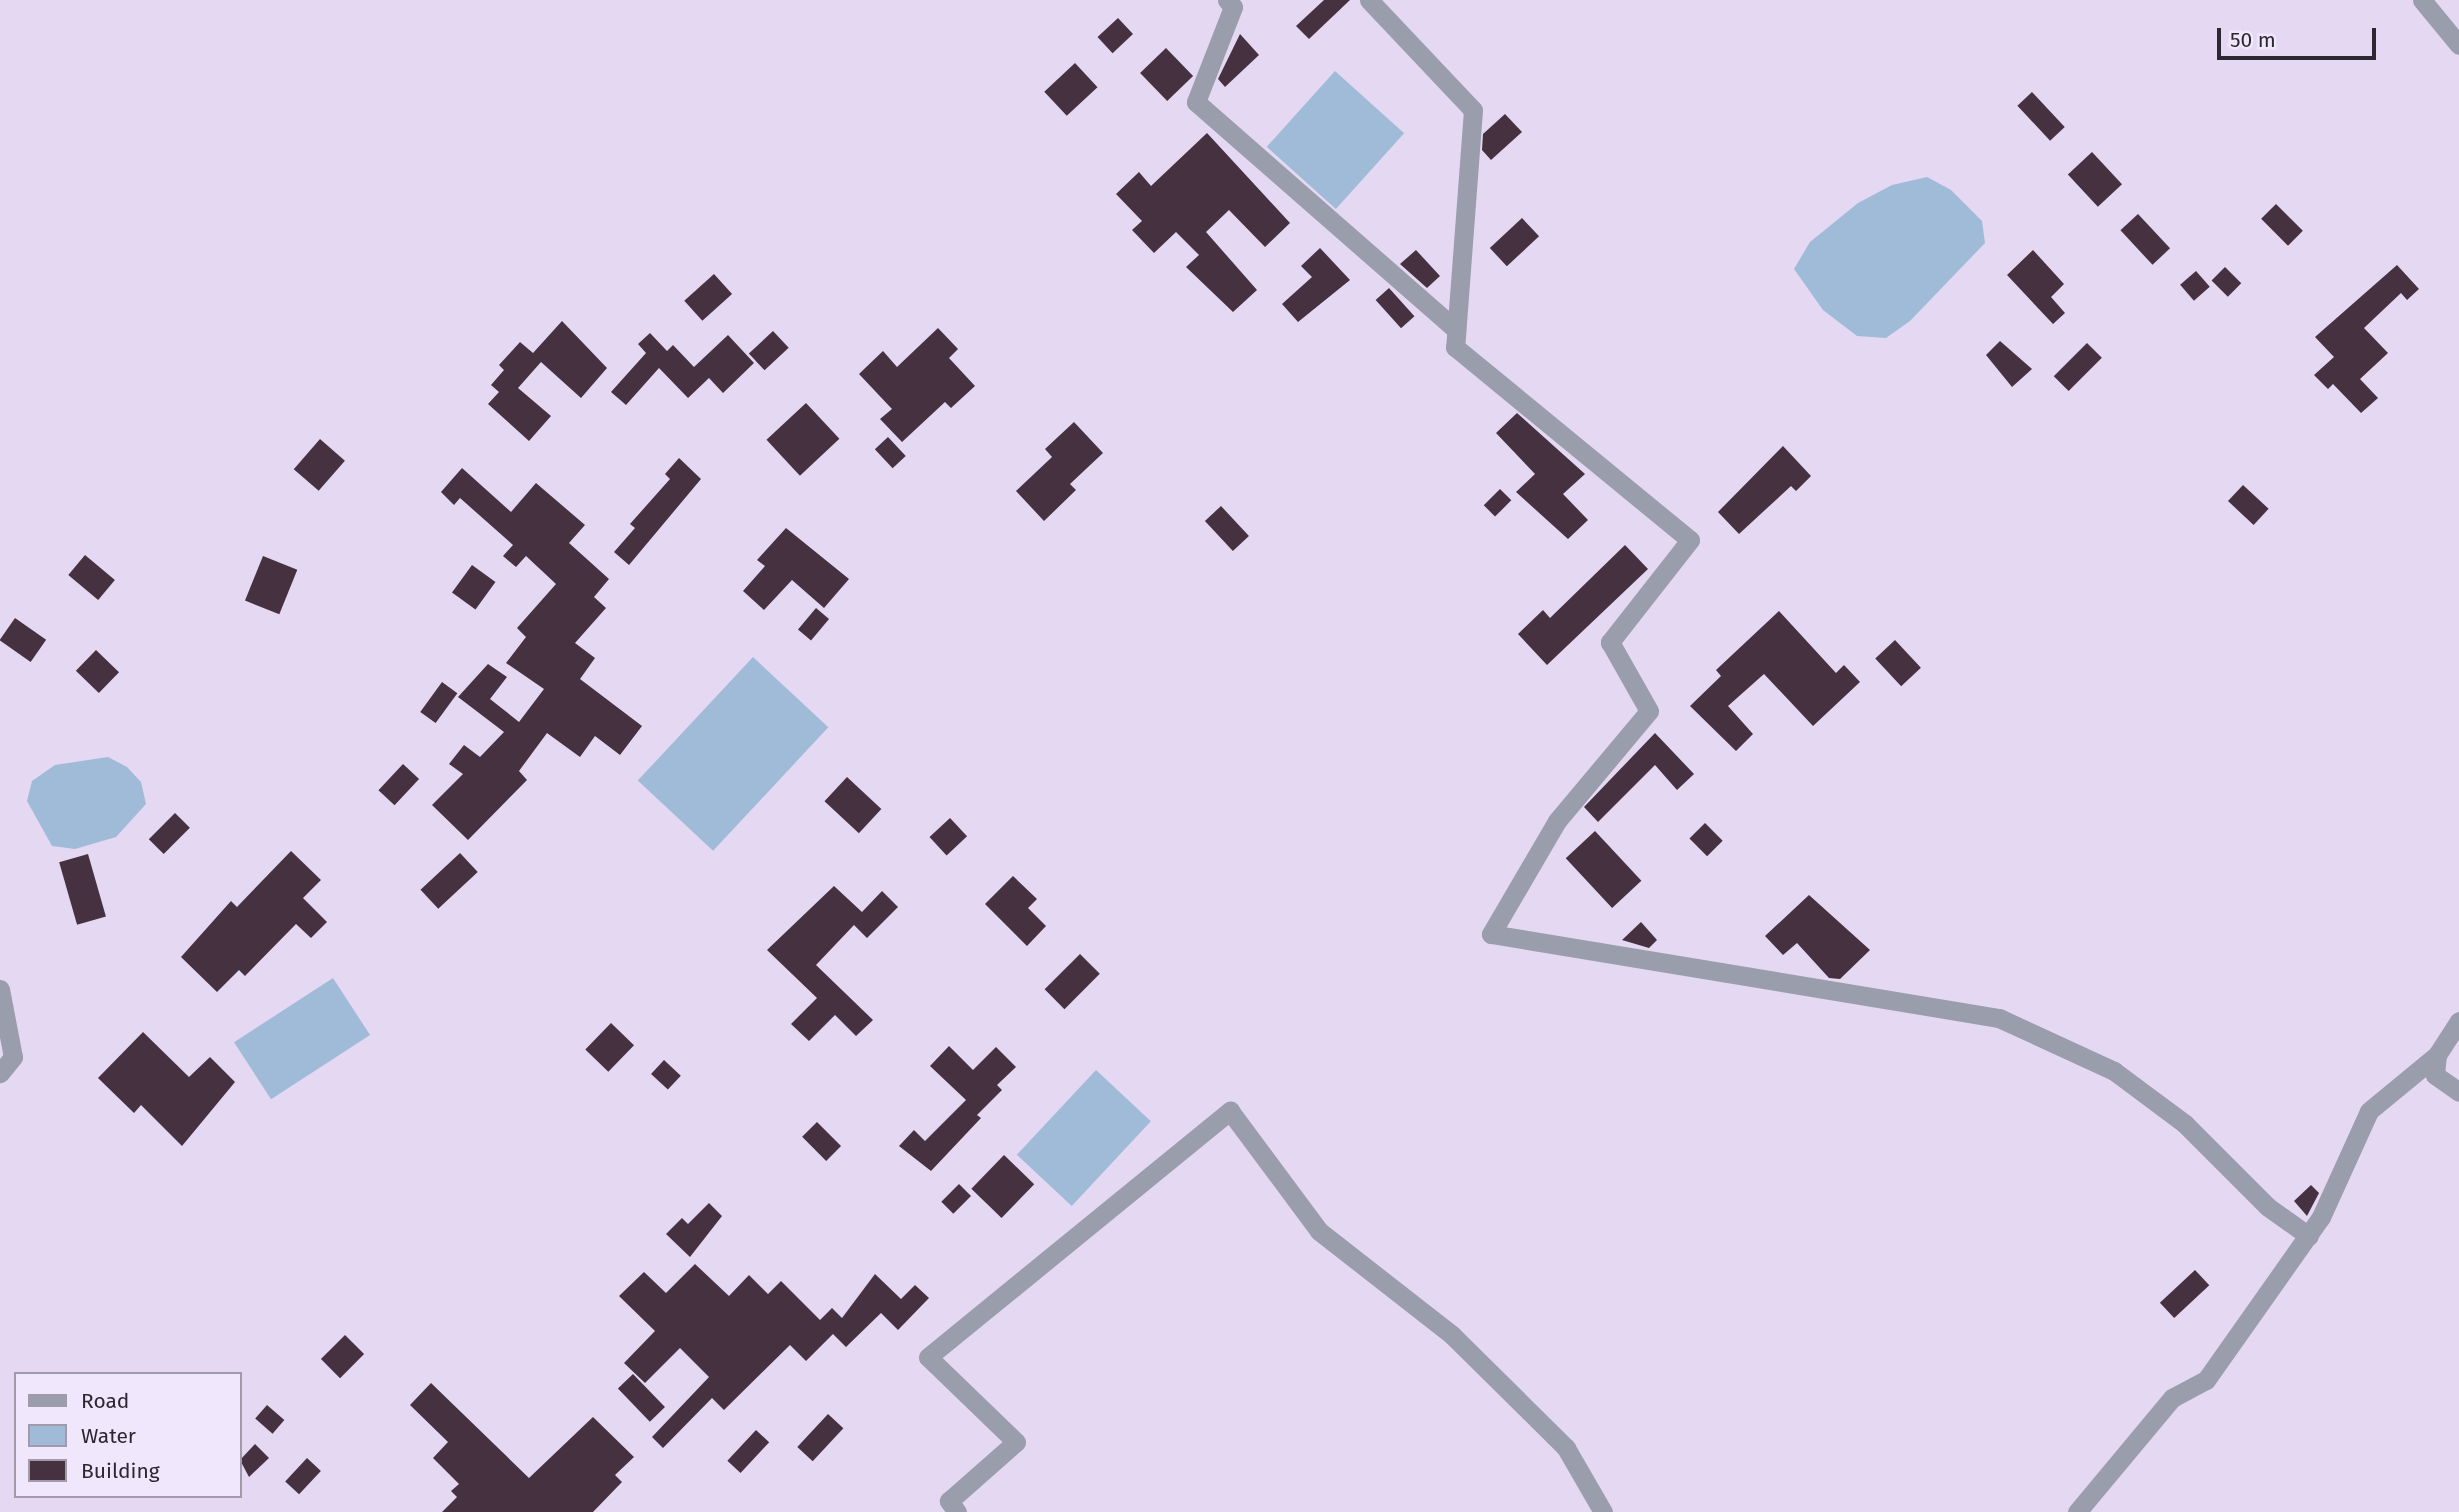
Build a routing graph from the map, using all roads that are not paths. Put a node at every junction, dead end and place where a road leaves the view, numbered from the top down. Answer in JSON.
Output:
{"nodes":[{"id":1,"x":1227,"y":0,"type":"edge"},
{"id":2,"x":1369,"y":0,"type":"edge"},
{"id":3,"x":2422,"y":0,"type":"edge"},
{"id":4,"x":2459,"y":45,"type":"edge"},
{"id":5,"x":1456,"y":331,"type":"junction"},
{"id":6,"x":0,"y":989,"type":"edge"},
{"id":7,"x":2459,"y":1021,"type":"edge"},
{"id":8,"x":2437,"y":1055,"type":"junction"},
{"id":9,"x":0,"y":1073,"type":"edge"},
{"id":10,"x":2459,"y":1092,"type":"edge"},
{"id":11,"x":2309,"y":1236,"type":"junction"},
{"id":12,"x":957,"y":1512,"type":"edge"},
{"id":13,"x":1603,"y":1512,"type":"edge"},
{"id":14,"x":2077,"y":1512,"type":"edge"}],
"edges":[{"from":1,"to":5,"type":"street"},
{"from":2,"to":5,"type":"street"},
{"from":3,"to":4,"type":"street"},
{"from":5,"to":11,"type":"street"},
{"from":6,"to":9,"type":"street"},
{"from":7,"to":8,"type":"street"},
{"from":8,"to":10,"type":"street"},
{"from":8,"to":11,"type":"street"},
{"from":11,"to":14,"type":"street"},
{"from":12,"to":13,"type":"street"}]}
